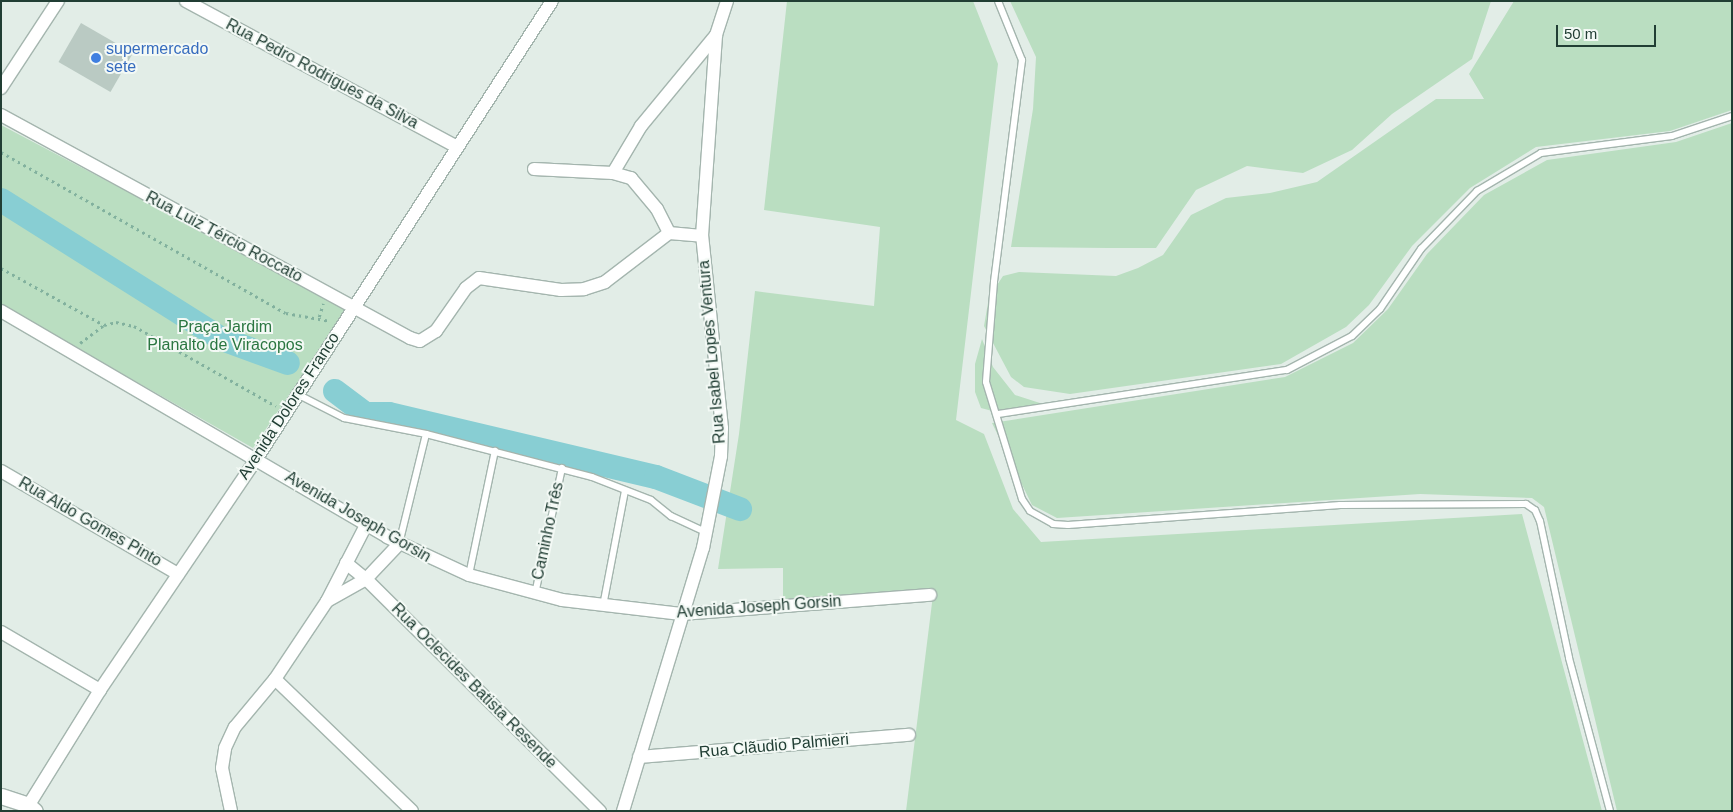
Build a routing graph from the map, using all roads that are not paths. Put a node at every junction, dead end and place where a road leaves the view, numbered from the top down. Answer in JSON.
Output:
{"nodes":[{"id":1,"x":58,"y":1,"type":"edge"},
{"id":2,"x":186,"y":1,"type":"edge"},
{"id":3,"x":552,"y":1,"type":"edge"},
{"id":4,"x":727,"y":1,"type":"edge"},
{"id":5,"x":998,"y":1,"type":"edge"},
{"id":6,"x":716,"y":35,"type":"junction"},
{"id":7,"x":1,"y":88,"type":"edge"},
{"id":8,"x":1,"y":115,"type":"edge"},
{"id":9,"x":1732,"y":116,"type":"edge"},
{"id":10,"x":457,"y":147,"type":"junction"},
{"id":11,"x":534,"y":169,"type":"dead end"},
{"id":12,"x":613,"y":173,"type":"junction"},
{"id":13,"x":669,"y":233,"type":"junction"},
{"id":14,"x":702,"y":236,"type":"junction"},
{"id":15,"x":354,"y":307,"type":"junction"},
{"id":16,"x":1,"y":311,"type":"edge"},
{"id":17,"x":297,"y":394,"type":"junction"},
{"id":18,"x":998,"y":414,"type":"junction"},
{"id":19,"x":426,"y":434,"type":"junction"},
{"id":20,"x":495,"y":451,"type":"junction"},
{"id":21,"x":257,"y":458,"type":"junction"},
{"id":22,"x":562,"y":468,"type":"junction"},
{"id":23,"x":1,"y":471,"type":"edge"},
{"id":24,"x":625,"y":491,"type":"junction"},
{"id":25,"x":366,"y":525,"type":"junction"},
{"id":26,"x":706,"y":532,"type":"junction"},
{"id":27,"x":399,"y":544,"type":"junction"},
{"id":28,"x":346,"y":563,"type":"junction"},
{"id":29,"x":178,"y":574,"type":"junction"},
{"id":30,"x":469,"y":575,"type":"junction"},
{"id":31,"x":366,"y":579,"type":"junction"},
{"id":32,"x":535,"y":594,"type":"junction"},
{"id":33,"x":930,"y":596,"type":"dead end"},
{"id":34,"x":327,"y":601,"type":"junction"},
{"id":35,"x":603,"y":606,"type":"junction"},
{"id":36,"x":681,"y":614,"type":"junction"},
{"id":37,"x":1,"y":632,"type":"edge"},
{"id":38,"x":276,"y":679,"type":"junction"},
{"id":39,"x":100,"y":690,"type":"junction"},
{"id":40,"x":910,"y":735,"type":"dead end"},
{"id":41,"x":638,"y":757,"type":"junction"},
{"id":42,"x":1,"y":796,"type":"edge"},
{"id":43,"x":29,"y":809,"type":"edge"},
{"id":44,"x":231,"y":811,"type":"edge"},
{"id":45,"x":412,"y":811,"type":"edge"},
{"id":46,"x":600,"y":811,"type":"edge"},
{"id":47,"x":623,"y":811,"type":"edge"},
{"id":48,"x":1610,"y":811,"type":"edge"}],
"edges":[{"from":1,"to":7,"type":"street"},
{"from":2,"to":10,"type":"street","name":"Rua Pedro Rodrigues da Silva"},
{"from":3,"to":10,"type":"street","name":"Avenida Dolores Franco"},
{"from":4,"to":6,"type":"street","name":"Rua Isabel Lopes Ventura"},
{"from":5,"to":18,"type":"lane"},
{"from":6,"to":12,"type":"street"},
{"from":6,"to":14,"type":"street","name":"Rua Isabel Lopes Ventura"},
{"from":8,"to":15,"type":"street","name":"Rua Luiz Tércio Roccato"},
{"from":9,"to":18,"type":"lane"},
{"from":10,"to":15,"type":"street","name":"Avenida Dolores Franco"},
{"from":11,"to":12,"type":"street"},
{"from":12,"to":13,"type":"street"},
{"from":13,"to":14,"type":"street"},
{"from":13,"to":15,"type":"street","name":"Rua Luiz Tércio Roccato"},
{"from":14,"to":26,"type":"street","name":"Rua Isabel Lopes Ventura"},
{"from":15,"to":17,"type":"street","name":"Avenida Dolores Franco"},
{"from":16,"to":21,"type":"street","name":"Avenida Joseph Gorsin"},
{"from":17,"to":19,"type":"lane"},
{"from":17,"to":21,"type":"street","name":"Avenida Dolores Franco"},
{"from":18,"to":48,"type":"lane"},
{"from":19,"to":20,"type":"lane"},
{"from":19,"to":27,"type":"lane"},
{"from":20,"to":22,"type":"lane"},
{"from":20,"to":30,"type":"lane"},
{"from":21,"to":25,"type":"street","name":"Avenida Joseph Gorsin"},
{"from":21,"to":29,"type":"street","name":"Avenida Dolores Franco"},
{"from":22,"to":24,"type":"lane"},
{"from":22,"to":32,"type":"lane","name":"Caminho Três"},
{"from":23,"to":29,"type":"street","name":"Rua Aldo Gomes Pinto"},
{"from":24,"to":26,"type":"lane"},
{"from":24,"to":35,"type":"lane"},
{"from":25,"to":27,"type":"street","name":"Avenida Joseph Gorsin"},
{"from":25,"to":28,"type":"street"},
{"from":26,"to":36,"type":"street","name":"Rua Isabel Lopes Ventura"},
{"from":27,"to":30,"type":"street","name":"Avenida Joseph Gorsin"},
{"from":27,"to":31,"type":"street"},
{"from":28,"to":31,"type":"street","name":"Rua Oclecides Batista Resende"},
{"from":28,"to":34,"type":"street"},
{"from":29,"to":39,"type":"street","name":"Avenida Dolores Franco"},
{"from":30,"to":32,"type":"street","name":"Avenida Joseph Gorsin"},
{"from":31,"to":34,"type":"street"},
{"from":31,"to":46,"type":"street","name":"Rua Oclecides Batista Resende"},
{"from":32,"to":35,"type":"street","name":"Avenida Joseph Gorsin"},
{"from":33,"to":36,"type":"street","name":"Avenida Joseph Gorsin"},
{"from":34,"to":38,"type":"street"},
{"from":35,"to":36,"type":"street","name":"Avenida Joseph Gorsin"},
{"from":36,"to":41,"type":"street","name":"Rua Isabel Lopes Ventura"},
{"from":37,"to":39,"type":"street"},
{"from":38,"to":44,"type":"street"},
{"from":38,"to":45,"type":"street"},
{"from":39,"to":43,"type":"street","name":"Avenida Dolores Franco"},
{"from":40,"to":41,"type":"street","name":"Rua Clãudio Palmieri"},
{"from":41,"to":47,"type":"street","name":"Rua Isabel Lopes Ventura"},
{"from":42,"to":43,"type":"main road"}]}
